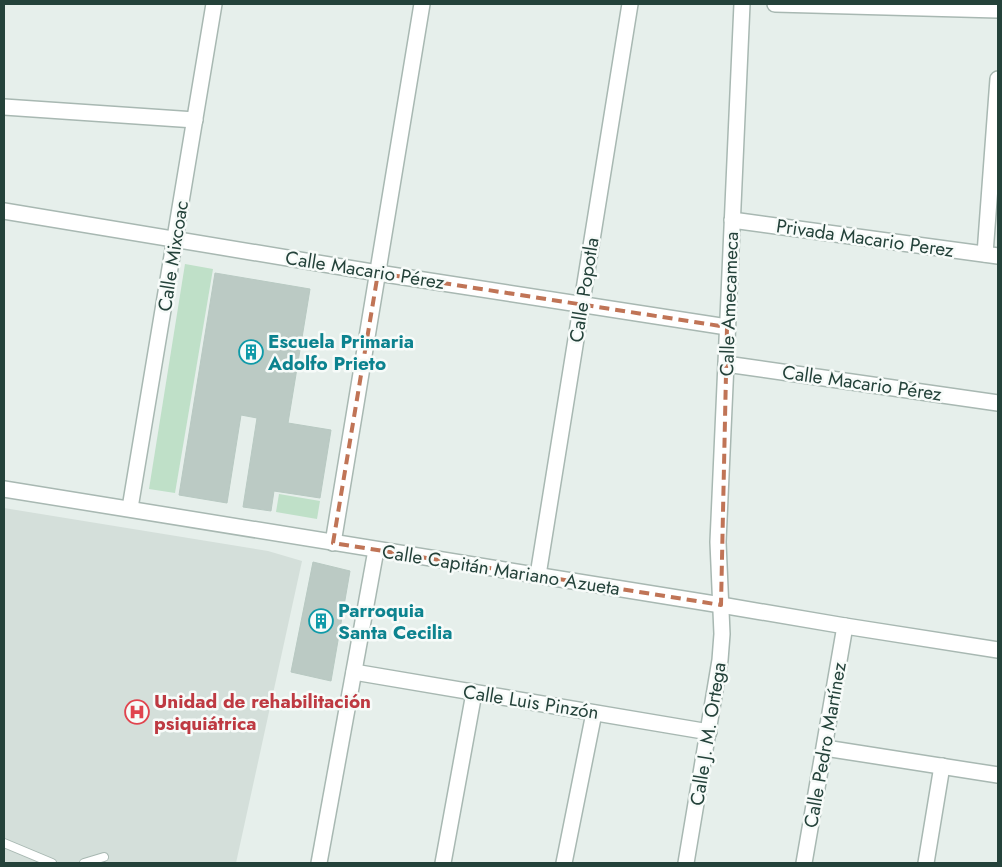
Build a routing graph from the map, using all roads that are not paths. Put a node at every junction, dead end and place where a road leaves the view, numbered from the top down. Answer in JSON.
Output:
{"nodes":[{"id":1,"x":214,"y":4,"type":"edge"},
{"id":2,"x":422,"y":4,"type":"edge"},
{"id":3,"x":630,"y":4,"type":"edge"},
{"id":4,"x":742,"y":4,"type":"edge"},
{"id":5,"x":775,"y":4,"type":"edge"},
{"id":6,"x":998,"y":10,"type":"edge"},
{"id":7,"x":998,"y":80,"type":"edge"},
{"id":8,"x":4,"y":107,"type":"edge"},
{"id":9,"x":195,"y":120,"type":"junction"},
{"id":10,"x":4,"y":211,"type":"edge"},
{"id":11,"x":732,"y":220,"type":"junction"},
{"id":12,"x":176,"y":239,"type":"junction"},
{"id":13,"x":992,"y":255,"type":"edge"},
{"id":14,"x":378,"y":273,"type":"junction"},
{"id":15,"x":581,"y":305,"type":"junction"},
{"id":16,"x":727,"y":327,"type":"junction"},
{"id":17,"x":726,"y":364,"type":"junction"},
{"id":18,"x":998,"y":402,"type":"edge"},
{"id":19,"x":4,"y":488,"type":"edge"},
{"id":20,"x":130,"y":508,"type":"junction"},
{"id":21,"x":333,"y":542,"type":"junction"},
{"id":22,"x":376,"y":550,"type":"junction"},
{"id":23,"x":538,"y":576,"type":"junction"},
{"id":24,"x":721,"y":605,"type":"junction"},
{"id":25,"x":845,"y":626,"type":"junction"},
{"id":26,"x":998,"y":650,"type":"edge"},
{"id":27,"x":354,"y":672,"type":"junction"},
{"id":28,"x":474,"y":693,"type":"junction"},
{"id":29,"x":594,"y":713,"type":"junction"},
{"id":30,"x":709,"y":732,"type":"junction"},
{"id":31,"x":825,"y":748,"type":"junction"},
{"id":32,"x":942,"y":766,"type":"junction"},
{"id":33,"x":998,"y":775,"type":"edge"},
{"id":34,"x":4,"y":842,"type":"edge"},
{"id":35,"x":104,"y":856,"type":"dead end"},
{"id":36,"x":52,"y":863,"type":"edge"},
{"id":37,"x":84,"y":863,"type":"edge"},
{"id":38,"x":319,"y":863,"type":"edge"},
{"id":39,"x":443,"y":863,"type":"edge"},
{"id":40,"x":564,"y":863,"type":"edge"},
{"id":41,"x":686,"y":863,"type":"edge"},
{"id":42,"x":804,"y":863,"type":"edge"},
{"id":43,"x":926,"y":863,"type":"edge"}],
"edges":[{"from":1,"to":9,"type":"street","name":"Calle Mixcoac"},
{"from":2,"to":14,"type":"street"},
{"from":3,"to":15,"type":"street","name":"Calle Popotla"},
{"from":4,"to":11,"type":"street","name":"Calle Amecameca"},
{"from":5,"to":6,"type":"street"},
{"from":7,"to":13,"type":"street"},
{"from":8,"to":9,"type":"street"},
{"from":9,"to":12,"type":"street","name":"Calle Mixcoac"},
{"from":10,"to":12,"type":"street","name":"Calle Macario Pérez"},
{"from":11,"to":13,"type":"street","name":"Privada Macario Perez"},
{"from":11,"to":16,"type":"street","name":"Calle Amecameca"},
{"from":12,"to":14,"type":"street","name":"Calle Macario Pérez"},
{"from":12,"to":20,"type":"street","name":"Calle Mixcoac"},
{"from":14,"to":15,"type":"street","name":"Calle Macario Pérez"},
{"from":14,"to":21,"type":"street"},
{"from":15,"to":16,"type":"street","name":"Calle Macario Pérez"},
{"from":15,"to":23,"type":"street","name":"Calle Popotla"},
{"from":16,"to":17,"type":"street","name":"Calle Amecameca"},
{"from":17,"to":18,"type":"street","name":"Calle Macario Pérez"},
{"from":17,"to":24,"type":"street","name":"Calle Amecameca"},
{"from":19,"to":20,"type":"street","name":"Calle Capitán Mariano Azueta"},
{"from":20,"to":21,"type":"street","name":"Calle Capitán Mariano Azueta"},
{"from":21,"to":22,"type":"street","name":"Calle Capitán Mariano Azueta"},
{"from":22,"to":23,"type":"street","name":"Calle Capitán Mariano Azueta"},
{"from":22,"to":27,"type":"street"},
{"from":23,"to":24,"type":"street","name":"Calle Capitán Mariano Azueta"},
{"from":24,"to":25,"type":"street","name":"Calle Capitán Mariano Azueta"},
{"from":24,"to":30,"type":"street","name":"Calle J. M. Ortega"},
{"from":25,"to":26,"type":"street","name":"Calle Capitán Mariano Azueta"},
{"from":25,"to":31,"type":"street","name":"Calle Pedro Martínez"},
{"from":27,"to":28,"type":"street","name":"Calle Luis Pinzón"},
{"from":27,"to":38,"type":"street"},
{"from":28,"to":29,"type":"street","name":"Calle Luis Pinzón"},
{"from":28,"to":39,"type":"street"},
{"from":29,"to":30,"type":"street","name":"Calle Luis Pinzón"},
{"from":29,"to":40,"type":"street"},
{"from":30,"to":41,"type":"street","name":"Calle J. M. Ortega"},
{"from":31,"to":32,"type":"street"},
{"from":31,"to":42,"type":"street","name":"Calle Pedro Martínez"},
{"from":32,"to":33,"type":"street"},
{"from":32,"to":43,"type":"street"},
{"from":34,"to":36,"type":"lane"},
{"from":35,"to":37,"type":"lane"}]}
